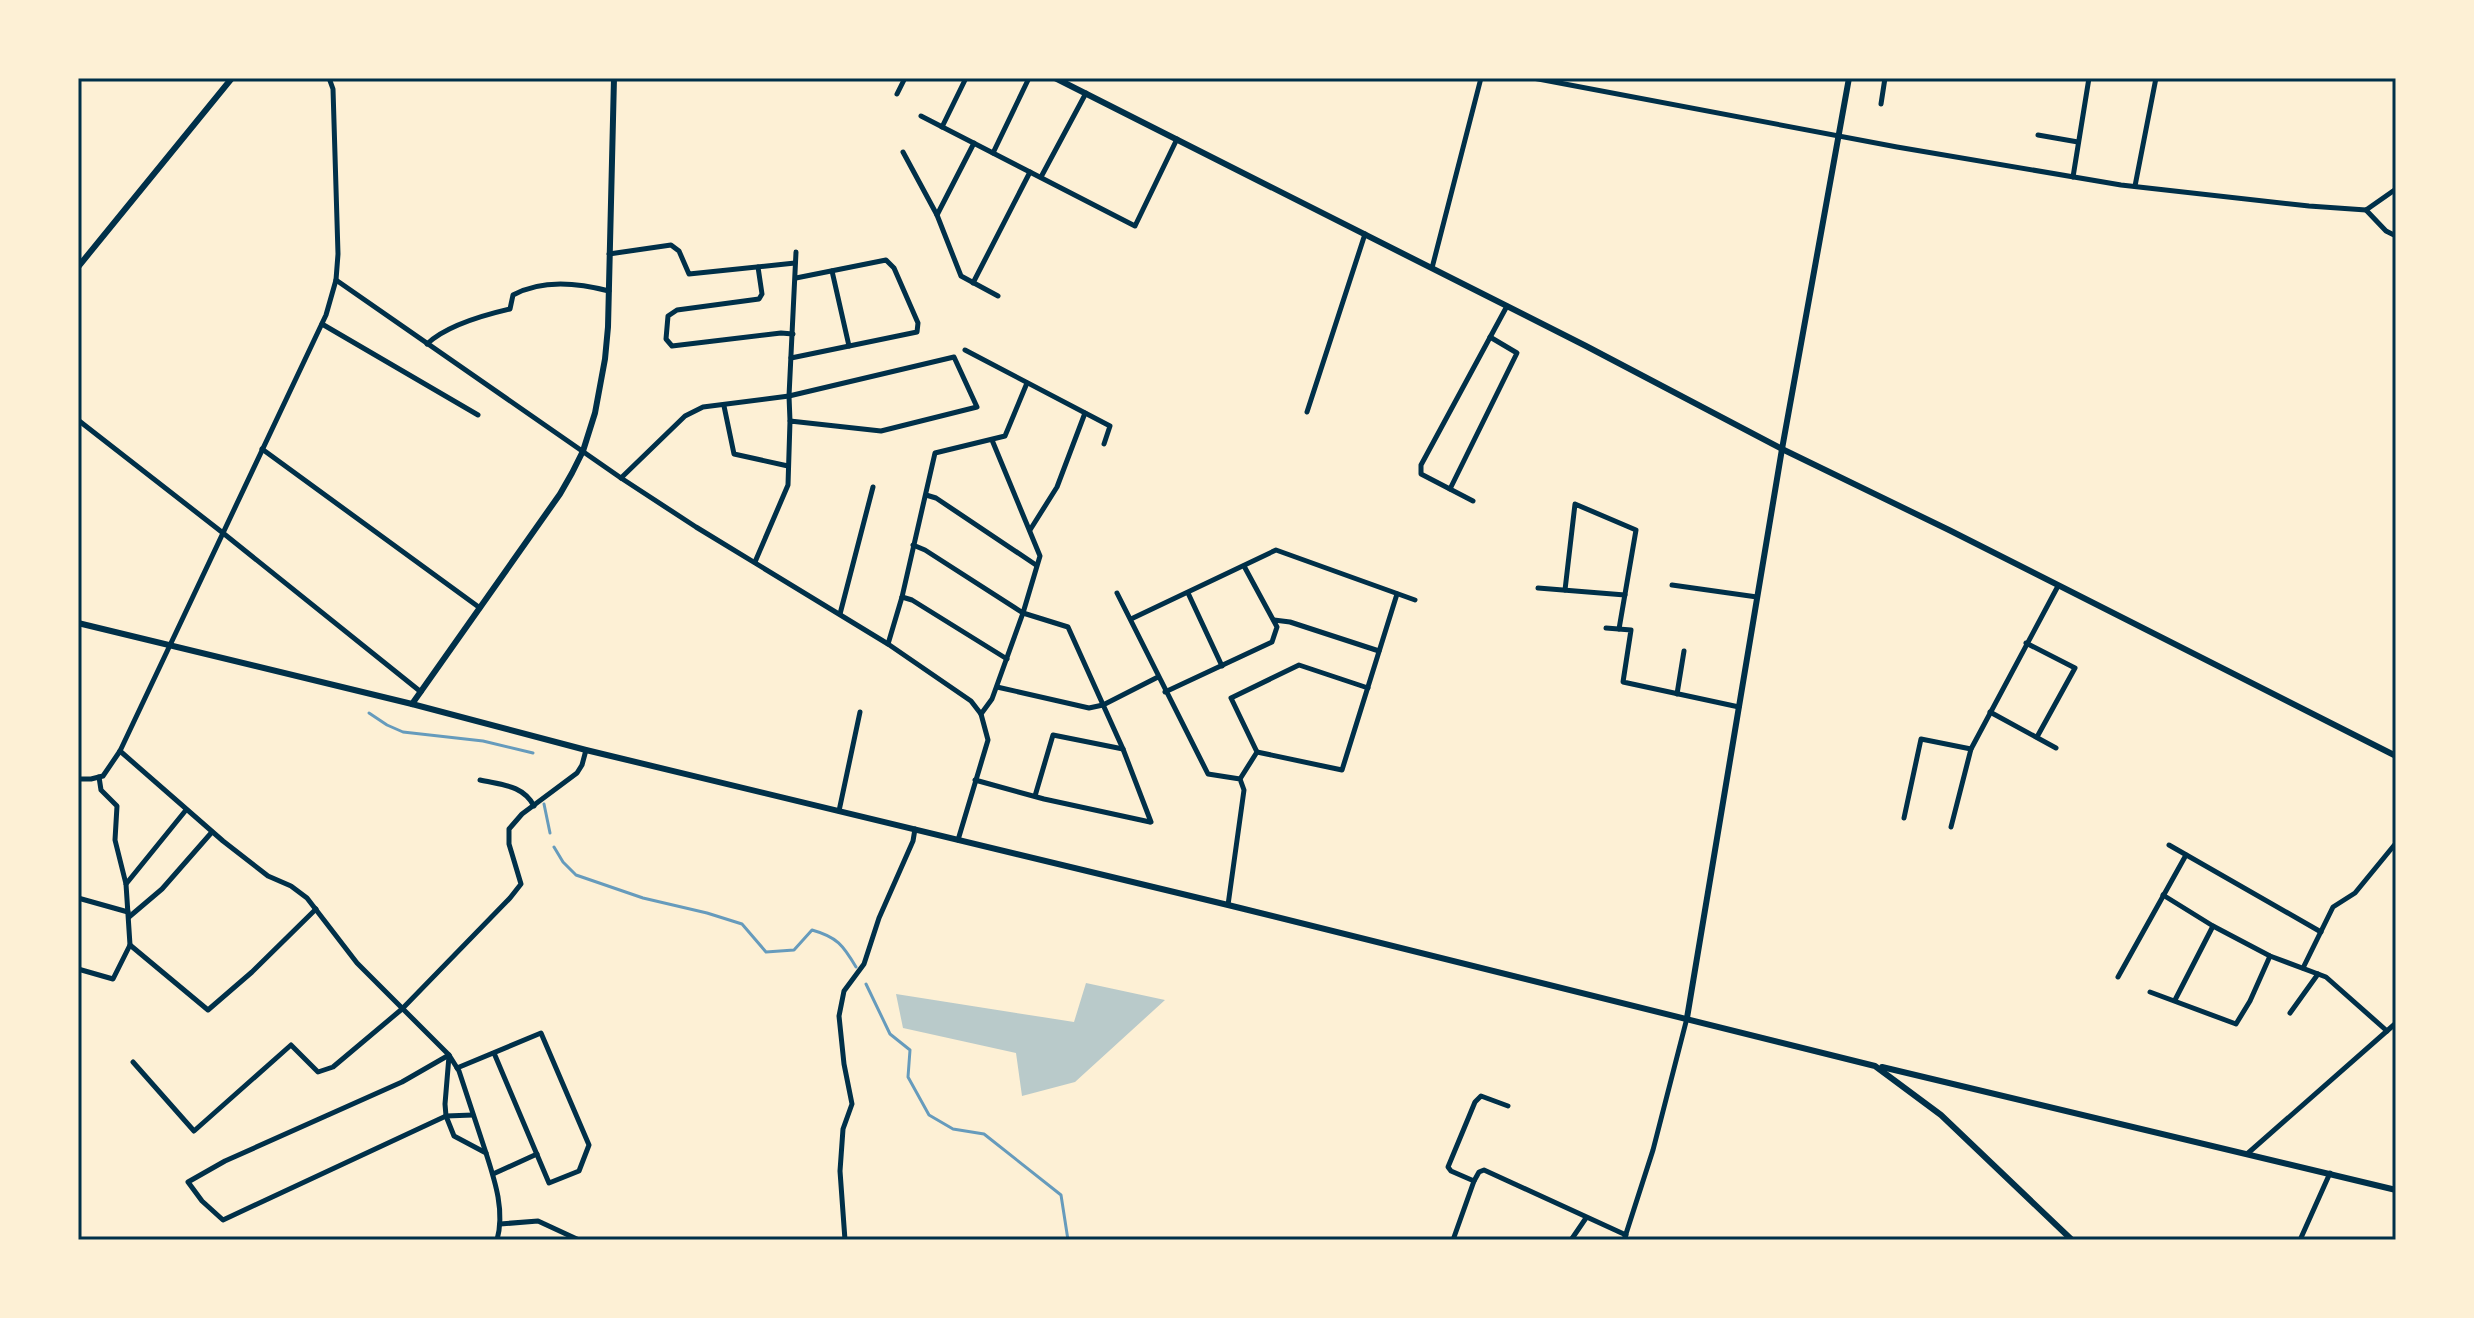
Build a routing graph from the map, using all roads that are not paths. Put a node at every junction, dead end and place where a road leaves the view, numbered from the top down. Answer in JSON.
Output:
{"nodes":[{"id":1,"x":232,"y":78,"type":"edge"},
{"id":2,"x":329,"y":78,"type":"edge"},
{"id":3,"x":614,"y":78,"type":"edge"},
{"id":4,"x":905,"y":78,"type":"edge"},
{"id":5,"x":966,"y":78,"type":"edge"},
{"id":6,"x":1029,"y":78,"type":"edge"},
{"id":7,"x":1055,"y":78,"type":"edge"},
{"id":8,"x":1481,"y":78,"type":"edge"},
{"id":9,"x":1533,"y":78,"type":"edge"},
{"id":10,"x":1849,"y":78,"type":"edge"},
{"id":11,"x":1885,"y":78,"type":"edge"},
{"id":12,"x":2089,"y":78,"type":"edge"},
{"id":13,"x":2156,"y":78,"type":"edge"},
{"id":14,"x":1086,"y":93,"type":"junction"},
{"id":15,"x":897,"y":94,"type":"dead end"},
{"id":16,"x":1881,"y":104,"type":"dead end"},
{"id":17,"x":921,"y":116,"type":"dead end"},
{"id":18,"x":942,"y":127,"type":"junction"},
{"id":19,"x":1840,"y":135,"type":"junction"},
{"id":20,"x":2038,"y":135,"type":"dead end"},
{"id":21,"x":1177,"y":139,"type":"junction"},
{"id":22,"x":2078,"y":142,"type":"junction"},
{"id":23,"x":974,"y":143,"type":"junction"},
{"id":24,"x":903,"y":152,"type":"dead end"},
{"id":25,"x":993,"y":153,"type":"junction"},
{"id":26,"x":1030,"y":172,"type":"junction"},
{"id":27,"x":2073,"y":177,"type":"junction"},
{"id":28,"x":1041,"y":178,"type":"junction"},
{"id":29,"x":2135,"y":186,"type":"junction"},
{"id":30,"x":2396,"y":189,"type":"edge"},
{"id":31,"x":2366,"y":210,"type":"junction"},
{"id":32,"x":937,"y":215,"type":"junction"},
{"id":33,"x":1366,"y":233,"type":"junction"},
{"id":34,"x":2396,"y":236,"type":"edge"},
{"id":35,"x":796,"y":252,"type":"dead end"},
{"id":36,"x":609,"y":254,"type":"junction"},
{"id":37,"x":795,"y":263,"type":"junction"},
{"id":38,"x":78,"y":267,"type":"edge"},
{"id":39,"x":758,"y":267,"type":"junction"},
{"id":40,"x":1432,"y":268,"type":"junction"},
{"id":41,"x":832,"y":271,"type":"junction"},
{"id":42,"x":796,"y":278,"type":"junction"},
{"id":43,"x":336,"y":280,"type":"junction"},
{"id":44,"x":973,"y":283,"type":"junction"},
{"id":45,"x":609,"y":291,"type":"junction"},
{"id":46,"x":998,"y":296,"type":"dead end"},
{"id":47,"x":1507,"y":306,"type":"junction"},
{"id":48,"x":322,"y":324,"type":"junction"},
{"id":49,"x":793,"y":334,"type":"junction"},
{"id":50,"x":1490,"y":337,"type":"junction"},
{"id":51,"x":427,"y":344,"type":"junction"},
{"id":52,"x":849,"y":346,"type":"junction"},
{"id":53,"x":965,"y":350,"type":"dead end"},
{"id":54,"x":791,"y":358,"type":"junction"},
{"id":55,"x":1027,"y":383,"type":"junction"},
{"id":56,"x":789,"y":396,"type":"junction"},
{"id":57,"x":724,"y":406,"type":"junction"},
{"id":58,"x":1307,"y":412,"type":"dead end"},
{"id":59,"x":1085,"y":413,"type":"junction"},
{"id":60,"x":478,"y":415,"type":"dead end"},
{"id":61,"x":78,"y":420,"type":"edge"},
{"id":62,"x":790,"y":421,"type":"junction"},
{"id":63,"x":992,"y":440,"type":"junction"},
{"id":64,"x":1104,"y":444,"type":"dead end"},
{"id":65,"x":262,"y":449,"type":"junction"},
{"id":66,"x":1782,"y":449,"type":"junction"},
{"id":67,"x":583,"y":451,"type":"junction"},
{"id":68,"x":788,"y":466,"type":"junction"},
{"id":69,"x":621,"y":478,"type":"junction"},
{"id":70,"x":873,"y":487,"type":"dead end"},
{"id":71,"x":1450,"y":489,"type":"junction"},
{"id":72,"x":926,"y":495,"type":"junction"},
{"id":73,"x":1473,"y":501,"type":"dead end"},
{"id":74,"x":1029,"y":531,"type":"junction"},
{"id":75,"x":223,"y":533,"type":"junction"},
{"id":76,"x":913,"y":545,"type":"junction"},
{"id":77,"x":755,"y":562,"type":"junction"},
{"id":78,"x":1036,"y":565,"type":"junction"},
{"id":79,"x":1244,"y":566,"type":"junction"},
{"id":80,"x":1672,"y":585,"type":"dead end"},
{"id":81,"x":2058,"y":586,"type":"junction"},
{"id":82,"x":1538,"y":588,"type":"dead end"},
{"id":83,"x":1565,"y":590,"type":"junction"},
{"id":84,"x":1117,"y":593,"type":"dead end"},
{"id":85,"x":1188,"y":593,"type":"junction"},
{"id":86,"x":1397,"y":594,"type":"junction"},
{"id":87,"x":1625,"y":595,"type":"junction"},
{"id":88,"x":902,"y":597,"type":"junction"},
{"id":89,"x":1757,"y":597,"type":"junction"},
{"id":90,"x":1415,"y":600,"type":"dead end"},
{"id":91,"x":481,"y":608,"type":"junction"},
{"id":92,"x":1023,"y":613,"type":"junction"},
{"id":93,"x":840,"y":614,"type":"junction"},
{"id":94,"x":1131,"y":619,"type":"junction"},
{"id":95,"x":1274,"y":620,"type":"junction"},
{"id":96,"x":78,"y":623,"type":"edge"},
{"id":97,"x":1606,"y":628,"type":"dead end"},
{"id":98,"x":1619,"y":629,"type":"junction"},
{"id":99,"x":2026,"y":643,"type":"junction"},
{"id":100,"x":888,"y":644,"type":"junction"},
{"id":101,"x":170,"y":645,"type":"junction"},
{"id":102,"x":1379,"y":651,"type":"junction"},
{"id":103,"x":1684,"y":651,"type":"dead end"},
{"id":104,"x":1007,"y":659,"type":"junction"},
{"id":105,"x":1222,"y":666,"type":"junction"},
{"id":106,"x":1158,"y":677,"type":"junction"},
{"id":107,"x":997,"y":687,"type":"junction"},
{"id":108,"x":1368,"y":688,"type":"junction"},
{"id":109,"x":421,"y":692,"type":"junction"},
{"id":110,"x":1165,"y":692,"type":"junction"},
{"id":111,"x":1677,"y":694,"type":"junction"},
{"id":112,"x":412,"y":704,"type":"junction"},
{"id":113,"x":1103,"y":705,"type":"junction"},
{"id":114,"x":1739,"y":707,"type":"junction"},
{"id":115,"x":860,"y":712,"type":"dead end"},
{"id":116,"x":1990,"y":712,"type":"junction"},
{"id":117,"x":981,"y":714,"type":"junction"},
{"id":118,"x":2037,"y":737,"type":"junction"},
{"id":119,"x":2056,"y":748,"type":"dead end"},
{"id":120,"x":1123,"y":749,"type":"junction"},
{"id":121,"x":1971,"y":749,"type":"junction"},
{"id":122,"x":586,"y":750,"type":"junction"},
{"id":123,"x":120,"y":751,"type":"junction"},
{"id":124,"x":1257,"y":752,"type":"junction"},
{"id":125,"x":2396,"y":756,"type":"edge"},
{"id":126,"x":99,"y":777,"type":"junction"},
{"id":127,"x":78,"y":779,"type":"edge"},
{"id":128,"x":1240,"y":779,"type":"junction"},
{"id":129,"x":480,"y":780,"type":"dead end"},
{"id":130,"x":975,"y":780,"type":"junction"},
{"id":131,"x":1035,"y":796,"type":"junction"},
{"id":132,"x":534,"y":806,"type":"junction"},
{"id":133,"x":186,"y":810,"type":"junction"},
{"id":134,"x":839,"y":811,"type":"junction"},
{"id":135,"x":1904,"y":818,"type":"dead end"},
{"id":136,"x":1951,"y":827,"type":"dead end"},
{"id":137,"x":915,"y":829,"type":"junction"},
{"id":138,"x":212,"y":832,"type":"junction"},
{"id":139,"x":958,"y":840,"type":"junction"},
{"id":140,"x":2396,"y":843,"type":"edge"},
{"id":141,"x":2169,"y":845,"type":"dead end"},
{"id":142,"x":2186,"y":855,"type":"junction"},
{"id":143,"x":126,"y":884,"type":"junction"},
{"id":144,"x":2163,"y":895,"type":"junction"},
{"id":145,"x":78,"y":898,"type":"edge"},
{"id":146,"x":1228,"y":905,"type":"junction"},
{"id":147,"x":316,"y":909,"type":"junction"},
{"id":148,"x":129,"y":915,"type":"junction"},
{"id":149,"x":2213,"y":926,"type":"junction"},
{"id":150,"x":2321,"y":932,"type":"junction"},
{"id":151,"x":130,"y":945,"type":"junction"},
{"id":152,"x":2270,"y":956,"type":"junction"},
{"id":153,"x":2303,"y":968,"type":"junction"},
{"id":154,"x":78,"y":969,"type":"edge"},
{"id":155,"x":2318,"y":974,"type":"junction"},
{"id":156,"x":2118,"y":977,"type":"dead end"},
{"id":157,"x":2150,"y":992,"type":"dead end"},
{"id":158,"x":2175,"y":1000,"type":"junction"},
{"id":159,"x":402,"y":1009,"type":"junction"},
{"id":160,"x":2290,"y":1013,"type":"dead end"},
{"id":161,"x":1687,"y":1018,"type":"junction"},
{"id":162,"x":2396,"y":1023,"type":"edge"},
{"id":163,"x":2387,"y":1031,"type":"junction"},
{"id":164,"x":494,"y":1053,"type":"junction"},
{"id":165,"x":449,"y":1055,"type":"junction"},
{"id":166,"x":133,"y":1062,"type":"dead end"},
{"id":167,"x":1875,"y":1066,"type":"junction"},
{"id":168,"x":457,"y":1068,"type":"junction"},
{"id":169,"x":1508,"y":1106,"type":"dead end"},
{"id":170,"x":473,"y":1115,"type":"junction"},
{"id":171,"x":446,"y":1116,"type":"junction"},
{"id":172,"x":486,"y":1153,"type":"junction"},
{"id":173,"x":537,"y":1154,"type":"junction"},
{"id":174,"x":2246,"y":1155,"type":"junction"},
{"id":175,"x":2330,"y":1173,"type":"junction"},
{"id":176,"x":493,"y":1174,"type":"junction"},
{"id":177,"x":1474,"y":1181,"type":"junction"},
{"id":178,"x":2396,"y":1190,"type":"edge"},
{"id":179,"x":1586,"y":1218,"type":"junction"},
{"id":180,"x":500,"y":1224,"type":"junction"},
{"id":181,"x":1625,"y":1238,"type":"edge"},
{"id":182,"x":497,"y":1240,"type":"edge"},
{"id":183,"x":579,"y":1240,"type":"edge"},
{"id":184,"x":845,"y":1240,"type":"edge"},
{"id":185,"x":1453,"y":1240,"type":"edge"},
{"id":186,"x":1571,"y":1240,"type":"edge"},
{"id":187,"x":2072,"y":1240,"type":"edge"},
{"id":188,"x":2300,"y":1240,"type":"edge"}],
"edges":[{"from":1,"to":38,"type":"street"},
{"from":2,"to":43,"type":"street"},
{"from":3,"to":36,"type":"street"},
{"from":4,"to":15,"type":"street"},
{"from":5,"to":18,"type":"street"},
{"from":6,"to":25,"type":"street"},
{"from":7,"to":14,"type":"street"},
{"from":8,"to":40,"type":"street"},
{"from":9,"to":19,"type":"street"},
{"from":10,"to":19,"type":"street"},
{"from":11,"to":16,"type":"street"},
{"from":12,"to":22,"type":"street"},
{"from":13,"to":29,"type":"street"},
{"from":14,"to":21,"type":"street"},
{"from":14,"to":28,"type":"street"},
{"from":17,"to":18,"type":"street"},
{"from":18,"to":23,"type":"street"},
{"from":19,"to":27,"type":"street"},
{"from":19,"to":66,"type":"street"},
{"from":20,"to":22,"type":"street"},
{"from":21,"to":28,"type":"street"},
{"from":21,"to":33,"type":"street"},
{"from":22,"to":27,"type":"street"},
{"from":23,"to":25,"type":"street"},
{"from":23,"to":32,"type":"street"},
{"from":24,"to":32,"type":"street"},
{"from":25,"to":26,"type":"street"},
{"from":26,"to":28,"type":"street"},
{"from":26,"to":44,"type":"street"},
{"from":27,"to":29,"type":"street"},
{"from":29,"to":31,"type":"street"},
{"from":30,"to":31,"type":"street"},
{"from":31,"to":34,"type":"street"},
{"from":32,"to":44,"type":"street"},
{"from":33,"to":40,"type":"street"},
{"from":33,"to":58,"type":"street"},
{"from":35,"to":37,"type":"street"},
{"from":36,"to":39,"type":"street"},
{"from":36,"to":45,"type":"street"},
{"from":37,"to":39,"type":"street"},
{"from":37,"to":42,"type":"street"},
{"from":39,"to":49,"type":"street"},
{"from":40,"to":47,"type":"street"},
{"from":41,"to":42,"type":"street"},
{"from":41,"to":52,"type":"street"},
{"from":41,"to":52,"type":"street"},
{"from":42,"to":49,"type":"street"},
{"from":43,"to":48,"type":"street"},
{"from":43,"to":51,"type":"street"},
{"from":44,"to":46,"type":"street"},
{"from":45,"to":51,"type":"street"},
{"from":45,"to":67,"type":"street"},
{"from":47,"to":50,"type":"street"},
{"from":47,"to":66,"type":"street"},
{"from":48,"to":60,"type":"street"},
{"from":48,"to":65,"type":"street"},
{"from":49,"to":54,"type":"street"},
{"from":50,"to":71,"type":"street"},
{"from":50,"to":71,"type":"street"},
{"from":51,"to":67,"type":"street"},
{"from":52,"to":54,"type":"street"},
{"from":53,"to":55,"type":"street"},
{"from":54,"to":56,"type":"street"},
{"from":55,"to":59,"type":"street"},
{"from":55,"to":63,"type":"street"},
{"from":56,"to":57,"type":"street"},
{"from":56,"to":62,"type":"street"},
{"from":56,"to":62,"type":"street"},
{"from":57,"to":68,"type":"street"},
{"from":57,"to":69,"type":"street"},
{"from":59,"to":64,"type":"street"},
{"from":59,"to":74,"type":"street"},
{"from":61,"to":75,"type":"street"},
{"from":62,"to":68,"type":"street"},
{"from":63,"to":72,"type":"street"},
{"from":63,"to":74,"type":"street"},
{"from":65,"to":75,"type":"street"},
{"from":65,"to":91,"type":"street"},
{"from":66,"to":81,"type":"street"},
{"from":66,"to":89,"type":"street"},
{"from":67,"to":69,"type":"street"},
{"from":67,"to":91,"type":"street"},
{"from":68,"to":77,"type":"street"},
{"from":69,"to":77,"type":"street"},
{"from":70,"to":93,"type":"street"},
{"from":71,"to":73,"type":"street"},
{"from":72,"to":76,"type":"street"},
{"from":72,"to":78,"type":"street"},
{"from":74,"to":78,"type":"street"},
{"from":75,"to":101,"type":"street"},
{"from":75,"to":109,"type":"street"},
{"from":76,"to":88,"type":"street"},
{"from":76,"to":92,"type":"street"},
{"from":77,"to":93,"type":"street"},
{"from":78,"to":92,"type":"street"},
{"from":79,"to":85,"type":"street"},
{"from":79,"to":86,"type":"street"},
{"from":79,"to":95,"type":"street"},
{"from":80,"to":89,"type":"street"},
{"from":81,"to":99,"type":"street"},
{"from":81,"to":125,"type":"street"},
{"from":82,"to":83,"type":"street"},
{"from":83,"to":87,"type":"street"},
{"from":83,"to":87,"type":"street"},
{"from":84,"to":94,"type":"street"},
{"from":85,"to":94,"type":"street"},
{"from":85,"to":105,"type":"street"},
{"from":86,"to":90,"type":"street"},
{"from":86,"to":102,"type":"street"},
{"from":87,"to":98,"type":"street"},
{"from":88,"to":100,"type":"street"},
{"from":88,"to":104,"type":"street"},
{"from":89,"to":114,"type":"street"},
{"from":91,"to":109,"type":"street"},
{"from":92,"to":104,"type":"street"},
{"from":92,"to":113,"type":"street"},
{"from":93,"to":100,"type":"street"},
{"from":94,"to":106,"type":"street"},
{"from":95,"to":102,"type":"street"},
{"from":95,"to":105,"type":"street"},
{"from":96,"to":101,"type":"street"},
{"from":97,"to":98,"type":"street"},
{"from":98,"to":111,"type":"street"},
{"from":99,"to":116,"type":"street"},
{"from":99,"to":118,"type":"street"},
{"from":100,"to":117,"type":"street"},
{"from":101,"to":112,"type":"street"},
{"from":101,"to":123,"type":"street"},
{"from":102,"to":108,"type":"street"},
{"from":103,"to":111,"type":"street"},
{"from":104,"to":107,"type":"street"},
{"from":105,"to":110,"type":"street"},
{"from":106,"to":110,"type":"street"},
{"from":106,"to":113,"type":"street"},
{"from":107,"to":113,"type":"street"},
{"from":107,"to":117,"type":"street"},
{"from":108,"to":124,"type":"street"},
{"from":108,"to":124,"type":"street"},
{"from":109,"to":112,"type":"street"},
{"from":110,"to":128,"type":"street"},
{"from":111,"to":114,"type":"street"},
{"from":112,"to":122,"type":"street"},
{"from":113,"to":120,"type":"street"},
{"from":114,"to":161,"type":"street"},
{"from":115,"to":134,"type":"street"},
{"from":116,"to":118,"type":"street"},
{"from":116,"to":121,"type":"street"},
{"from":117,"to":130,"type":"street"},
{"from":118,"to":119,"type":"street"},
{"from":120,"to":131,"type":"street"},
{"from":120,"to":131,"type":"street"},
{"from":121,"to":135,"type":"street"},
{"from":121,"to":136,"type":"street"},
{"from":122,"to":132,"type":"street"},
{"from":122,"to":134,"type":"street"},
{"from":123,"to":126,"type":"street"},
{"from":123,"to":133,"type":"street"},
{"from":124,"to":128,"type":"street"},
{"from":126,"to":127,"type":"street"},
{"from":126,"to":143,"type":"street"},
{"from":128,"to":146,"type":"street"},
{"from":129,"to":132,"type":"street"},
{"from":130,"to":131,"type":"street"},
{"from":130,"to":139,"type":"street"},
{"from":132,"to":159,"type":"street"},
{"from":133,"to":138,"type":"street"},
{"from":133,"to":143,"type":"street"},
{"from":134,"to":137,"type":"street"},
{"from":137,"to":139,"type":"street"},
{"from":137,"to":184,"type":"street"},
{"from":138,"to":147,"type":"street"},
{"from":138,"to":148,"type":"street"},
{"from":139,"to":146,"type":"street"},
{"from":140,"to":150,"type":"street"},
{"from":141,"to":142,"type":"street"},
{"from":142,"to":144,"type":"street"},
{"from":142,"to":150,"type":"street"},
{"from":143,"to":148,"type":"street"},
{"from":144,"to":149,"type":"street"},
{"from":144,"to":156,"type":"street"},
{"from":145,"to":148,"type":"street"},
{"from":146,"to":161,"type":"street"},
{"from":147,"to":151,"type":"street"},
{"from":147,"to":159,"type":"street"},
{"from":148,"to":151,"type":"street"},
{"from":149,"to":152,"type":"street"},
{"from":149,"to":158,"type":"street"},
{"from":150,"to":153,"type":"street"},
{"from":151,"to":154,"type":"street"},
{"from":152,"to":153,"type":"street"},
{"from":152,"to":158,"type":"street"},
{"from":153,"to":155,"type":"street"},
{"from":155,"to":160,"type":"street"},
{"from":155,"to":163,"type":"street"},
{"from":157,"to":158,"type":"street"},
{"from":159,"to":165,"type":"street"},
{"from":159,"to":166,"type":"street"},
{"from":161,"to":167,"type":"street"},
{"from":161,"to":181,"type":"street"},
{"from":162,"to":163,"type":"street"},
{"from":163,"to":174,"type":"street"},
{"from":164,"to":168,"type":"street"},
{"from":164,"to":173,"type":"street"},
{"from":164,"to":173,"type":"street"},
{"from":165,"to":168,"type":"street"},
{"from":165,"to":171,"type":"street"},
{"from":165,"to":171,"type":"street"},
{"from":167,"to":174,"type":"street"},
{"from":167,"to":187,"type":"street"},
{"from":168,"to":170,"type":"street"},
{"from":169,"to":177,"type":"street"},
{"from":170,"to":171,"type":"street"},
{"from":170,"to":172,"type":"street"},
{"from":171,"to":172,"type":"street"},
{"from":172,"to":176,"type":"street"},
{"from":173,"to":176,"type":"street"},
{"from":174,"to":175,"type":"street"},
{"from":175,"to":178,"type":"street"},
{"from":175,"to":188,"type":"street"},
{"from":176,"to":180,"type":"street"},
{"from":177,"to":179,"type":"street"},
{"from":177,"to":185,"type":"street"},
{"from":179,"to":181,"type":"street"},
{"from":179,"to":186,"type":"street"},
{"from":180,"to":182,"type":"street"},
{"from":180,"to":183,"type":"street"}]}
